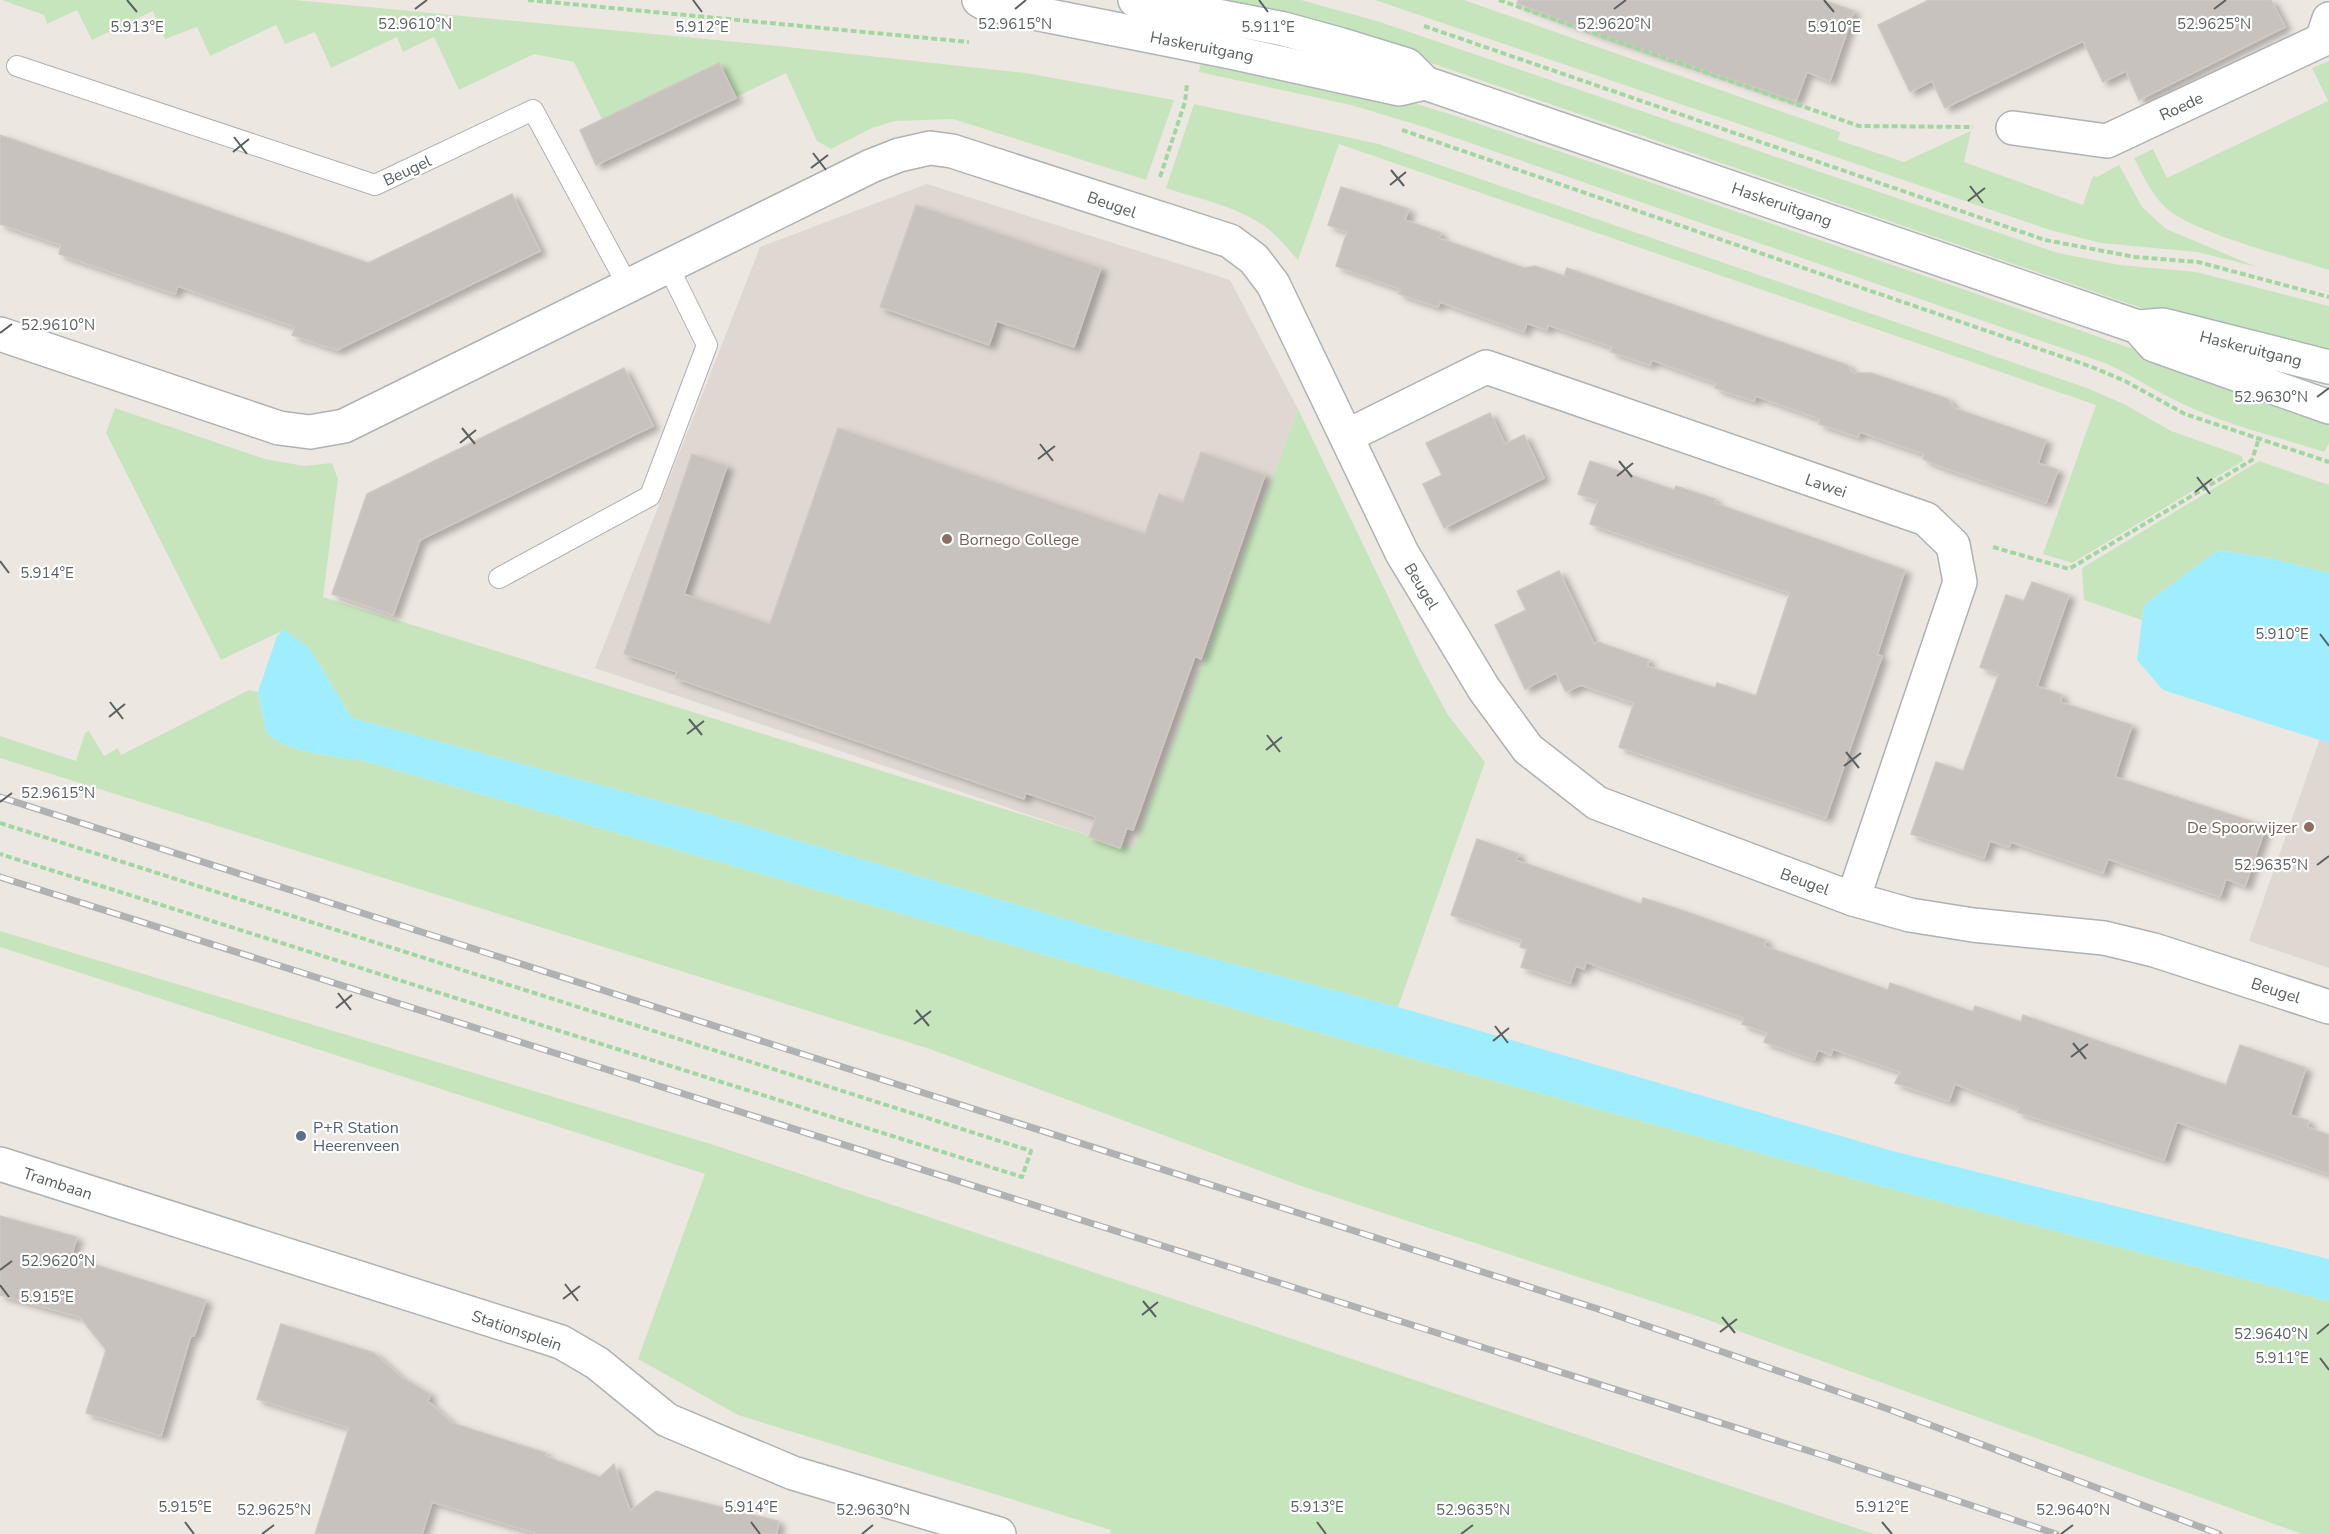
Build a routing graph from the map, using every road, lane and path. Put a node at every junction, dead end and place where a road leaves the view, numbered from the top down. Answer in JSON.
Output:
{"nodes":[{"id":1,"x":528,"y":0,"type":"edge"},
{"id":2,"x":979,"y":0,"type":"edge"},
{"id":3,"x":1135,"y":0,"type":"edge"},
{"id":4,"x":1499,"y":0,"type":"edge"},
{"id":5,"x":2329,"y":19,"type":"edge"},
{"id":6,"x":1418,"y":24,"type":"dead end"},
{"id":7,"x":978,"y":43,"type":"dead end"},
{"id":8,"x":17,"y":66,"type":"dead end"},
{"id":9,"x":1425,"y":83,"type":"junction"},
{"id":10,"x":1186,"y":88,"type":"dead end"},
{"id":11,"x":2013,"y":128,"type":"joint"},
{"id":12,"x":1400,"y":130,"type":"dead end"},
{"id":13,"x":1156,"y":187,"type":"dead end"},
{"id":14,"x":668,"y":266,"type":"junction"},
{"id":15,"x":628,"y":286,"type":"junction"},
{"id":16,"x":2329,"y":297,"type":"edge"},
{"id":17,"x":2138,"y":327,"type":"junction"},
{"id":18,"x":0,"y":334,"type":"edge"},
{"id":19,"x":2329,"y":368,"type":"edge"},
{"id":20,"x":2329,"y":407,"type":"edge"},
{"id":21,"x":1347,"y":436,"type":"junction"},
{"id":22,"x":2259,"y":438,"type":"junction"},
{"id":23,"x":2329,"y":462,"type":"edge"},
{"id":24,"x":1953,"y":545,"type":"junction"},
{"id":25,"x":499,"y":578,"type":"dead end"},
{"id":26,"x":0,"y":823,"type":"edge"},
{"id":27,"x":0,"y":854,"type":"edge"},
{"id":28,"x":1853,"y":899,"type":"junction"},
{"id":29,"x":2329,"y":1007,"type":"edge"},
{"id":30,"x":0,"y":1164,"type":"edge"},
{"id":31,"x":117,"y":1202,"type":"joint"},
{"id":32,"x":999,"y":1534,"type":"edge"}],
"edges":[{"from":1,"to":7,"type":"path"},
{"from":2,"to":9,"type":"street","name":"Haskeruitgang"},
{"from":3,"to":9,"type":"street","name":"Haskeruitgang"},
{"from":4,"to":11,"type":"path"},
{"from":5,"to":11,"type":"street","name":"Roede"},
{"from":6,"to":16,"type":"path"},
{"from":8,"to":15,"type":"lane","name":"Beugel"},
{"from":9,"to":17,"type":"street","name":"Haskeruitgang"},
{"from":10,"to":13,"type":"path"},
{"from":12,"to":22,"type":"path"},
{"from":14,"to":15,"type":"street","name":"Beugel"},
{"from":14,"to":21,"type":"street","name":"Beugel"},
{"from":14,"to":25,"type":"lane"},
{"from":15,"to":18,"type":"street","name":"Beugel"},
{"from":17,"to":19,"type":"street","name":"Haskeruitgang"},
{"from":17,"to":20,"type":"street","name":"Haskeruitgang"},
{"from":21,"to":24,"type":"street","name":"Lawei"},
{"from":21,"to":28,"type":"street","name":"Beugel"},
{"from":22,"to":23,"type":"path"},
{"from":22,"to":24,"type":"path"},
{"from":24,"to":28,"type":"street"},
{"from":26,"to":27,"type":"path"},
{"from":28,"to":29,"type":"street","name":"Beugel"},
{"from":30,"to":31,"type":"street","name":"Trambaan"},
{"from":31,"to":32,"type":"street","name":"Stationsplein"}]}
